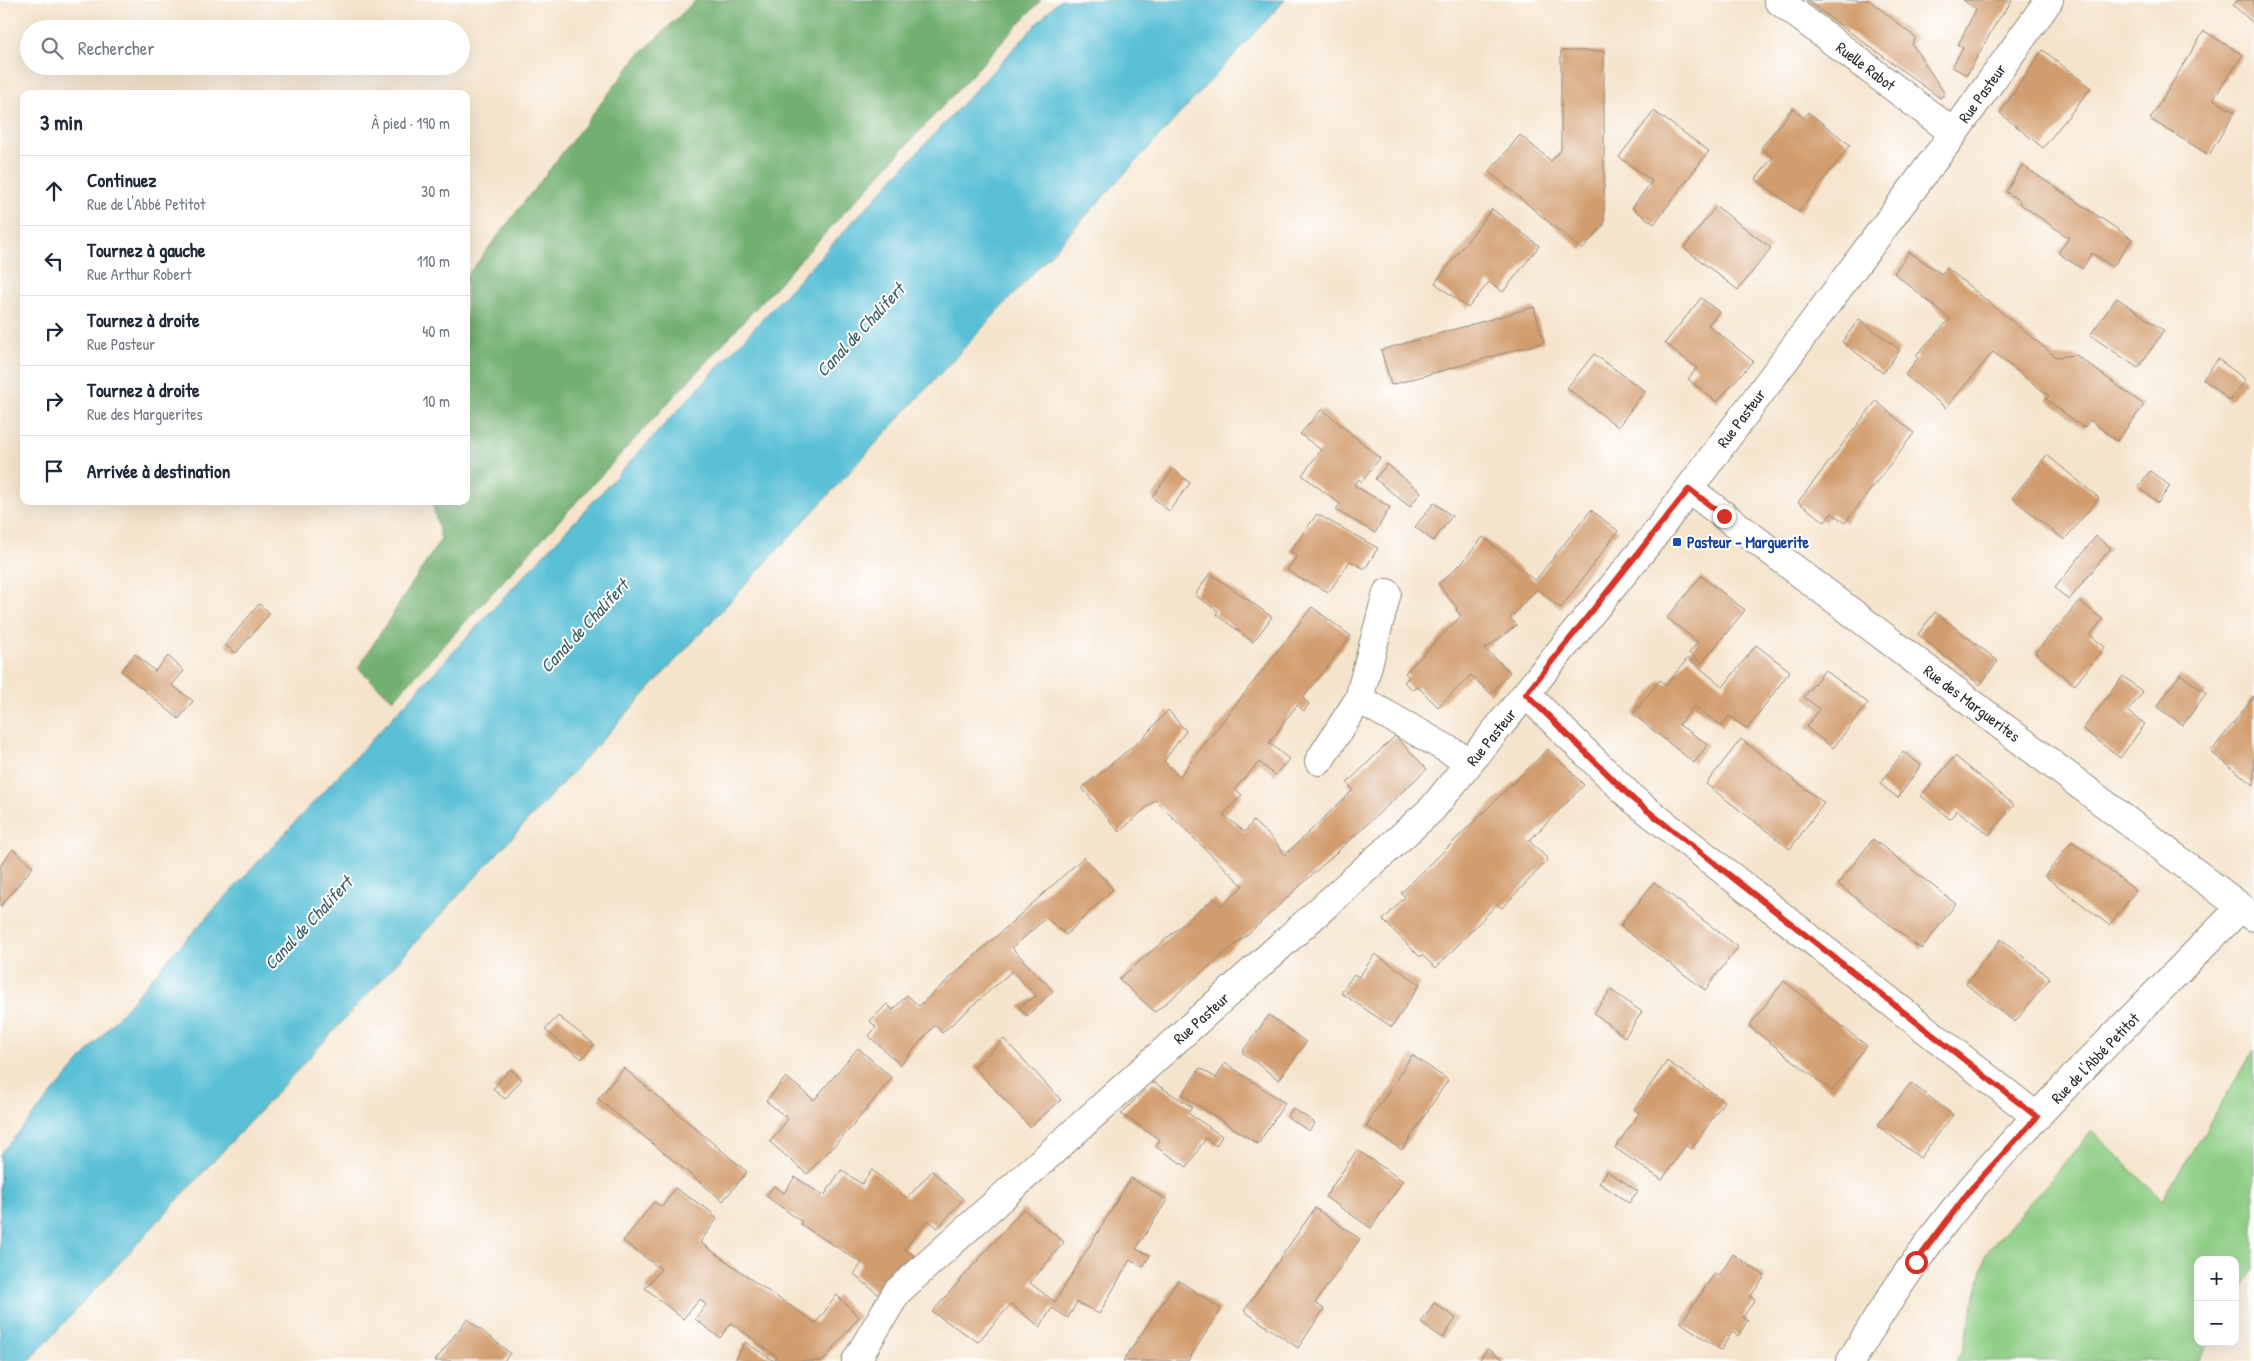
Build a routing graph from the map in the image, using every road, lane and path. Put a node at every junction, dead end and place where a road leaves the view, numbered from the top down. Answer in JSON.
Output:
{"nodes":[{"id":1,"x":1778,"y":0,"type":"edge"},
{"id":2,"x":2049,"y":0,"type":"edge"},
{"id":3,"x":1954,"y":133,"type":"junction"},
{"id":4,"x":1689,"y":489,"type":"junction"},
{"id":5,"x":1387,"y":593,"type":"dead end"},
{"id":6,"x":1526,"y":694,"type":"junction"},
{"id":7,"x":1359,"y":699,"type":"junction"},
{"id":8,"x":1319,"y":761,"type":"dead end"},
{"id":9,"x":1470,"y":762,"type":"junction"},
{"id":10,"x":2248,"y":912,"type":"edge"},
{"id":11,"x":2037,"y":1117,"type":"junction"},
{"id":12,"x":856,"y":1361,"type":"edge"},
{"id":13,"x":1851,"y":1361,"type":"edge"}],
"edges":[{"from":1,"to":3,"type":"street","name":"Ruelle Rabot"},
{"from":2,"to":3,"type":"street","name":"Rue Pasteur"},
{"from":3,"to":4,"type":"street","name":"Rue Pasteur"},
{"from":4,"to":6,"type":"street","name":"Rue Pasteur"},
{"from":4,"to":10,"type":"street","name":"Rue des Marguerites"},
{"from":5,"to":7,"type":"street"},
{"from":6,"to":9,"type":"street","name":"Rue Pasteur"},
{"from":6,"to":11,"type":"street"},
{"from":7,"to":8,"type":"street"},
{"from":7,"to":9,"type":"street"},
{"from":9,"to":12,"type":"street","name":"Rue Pasteur"},
{"from":10,"to":11,"type":"street","name":"Rue de l'Abbé Petitot"},
{"from":11,"to":13,"type":"street","name":"Rue de l'Abbé Petitot"}]}
